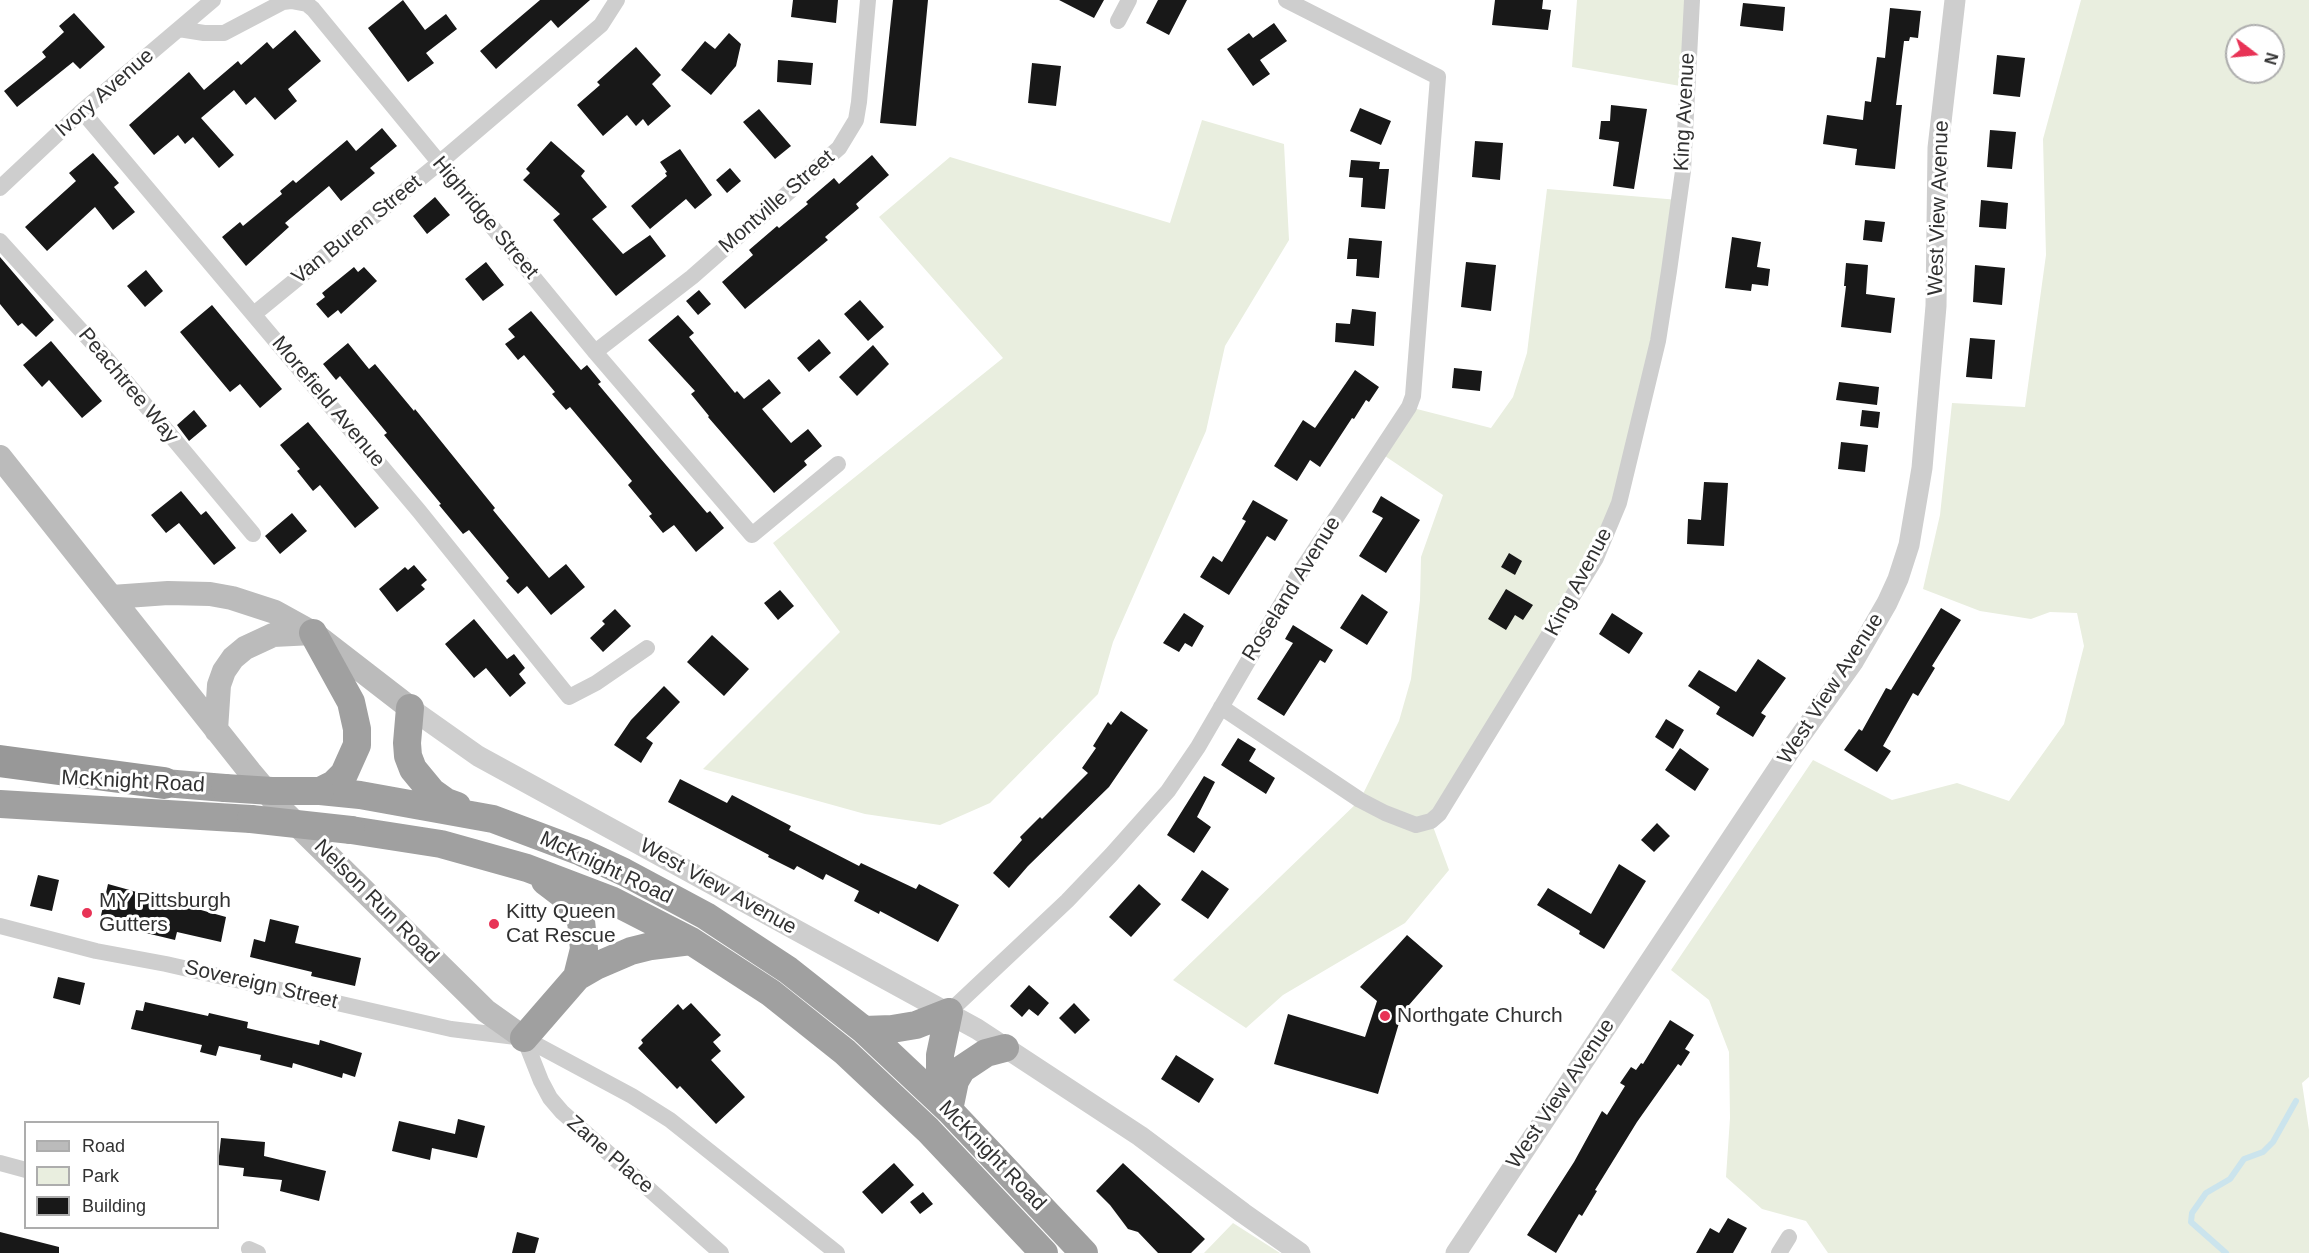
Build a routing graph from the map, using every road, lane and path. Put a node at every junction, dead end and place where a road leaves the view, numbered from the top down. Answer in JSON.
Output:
{"nodes":[{"id":1,"x":213,"y":0,"type":"edge"},
{"id":2,"x":617,"y":0,"type":"edge"},
{"id":3,"x":868,"y":0,"type":"edge"},
{"id":4,"x":1130,"y":0,"type":"edge"},
{"id":5,"x":1286,"y":0,"type":"edge"},
{"id":6,"x":1692,"y":0,"type":"edge"},
{"id":7,"x":1955,"y":0,"type":"edge"},
{"id":8,"x":1118,"y":21,"type":"dead end"},
{"id":9,"x":179,"y":29,"type":"junction"},
{"id":10,"x":82,"y":111,"type":"junction"},
{"id":11,"x":439,"y":163,"type":"junction"},
{"id":12,"x":0,"y":188,"type":"edge"},
{"id":13,"x":0,"y":241,"type":"edge"},
{"id":14,"x":254,"y":314,"type":"junction"},
{"id":15,"x":596,"y":352,"type":"junction"},
{"id":16,"x":0,"y":457,"type":"edge"},
{"id":17,"x":838,"y":464,"type":"dead end"},
{"id":18,"x":253,"y":534,"type":"dead end"},
{"id":19,"x":112,"y":597,"type":"junction"},
{"id":20,"x":313,"y":633,"type":"junction"},
{"id":21,"x":647,"y":648,"type":"dead end"},
{"id":22,"x":1221,"y":707,"type":"junction"},
{"id":23,"x":410,"y":708,"type":"junction"},
{"id":24,"x":216,"y":730,"type":"junction"},
{"id":25,"x":0,"y":761,"type":"edge"},
{"id":26,"x":0,"y":775,"type":"edge"},
{"id":27,"x":164,"y":783,"type":"junction"},
{"id":28,"x":320,"y":791,"type":"junction"},
{"id":29,"x":0,"y":804,"type":"edge"},
{"id":30,"x":493,"y":819,"type":"junction"},
{"id":31,"x":527,"y":868,"type":"junction"},
{"id":32,"x":0,"y":926,"type":"edge"},
{"id":33,"x":691,"y":941,"type":"junction"},
{"id":34,"x":577,"y":977,"type":"junction"},
{"id":35,"x":948,"y":1011,"type":"junction"},
{"id":36,"x":864,"y":1030,"type":"junction"},
{"id":37,"x":524,"y":1038,"type":"junction"},
{"id":38,"x":1005,"y":1047,"type":"junction"},
{"id":39,"x":949,"y":1110,"type":"junction"},
{"id":40,"x":0,"y":1163,"type":"edge"},
{"id":41,"x":24,"y":1169,"type":"edge"},
{"id":42,"x":1789,"y":1237,"type":"dead end"},
{"id":43,"x":721,"y":1253,"type":"edge"},
{"id":44,"x":837,"y":1253,"type":"edge"},
{"id":45,"x":1044,"y":1253,"type":"edge"},
{"id":46,"x":1084,"y":1253,"type":"edge"},
{"id":47,"x":1300,"y":1253,"type":"edge"},
{"id":48,"x":1456,"y":1253,"type":"edge"},
{"id":49,"x":1779,"y":1253,"type":"edge"}],
"edges":[{"from":1,"to":9,"type":"street","name":"Ivory Avenue"},
{"from":2,"to":11,"type":"street","name":"Van Buren Street"},
{"from":3,"to":15,"type":"street","name":"Montville Street"},
{"from":4,"to":8,"type":"street"},
{"from":5,"to":22,"type":"street","name":"Roseland Avenue"},
{"from":6,"to":22,"type":"street","name":"King Avenue"},
{"from":7,"to":48,"type":"street","name":"West View Avenue"},
{"from":9,"to":10,"type":"street","name":"Ivory Avenue"},
{"from":9,"to":11,"type":"street","name":"Highridge Street"},
{"from":10,"to":12,"type":"street","name":"Ivory Avenue"},
{"from":10,"to":14,"type":"street","name":"Morefield Avenue"},
{"from":11,"to":14,"type":"street","name":"Van Buren Street"},
{"from":11,"to":15,"type":"street","name":"Highridge Street"},
{"from":13,"to":18,"type":"street","name":"Peachtree Way"},
{"from":14,"to":21,"type":"street","name":"Morefield Avenue"},
{"from":15,"to":17,"type":"street","name":"Highridge Street"},
{"from":16,"to":19,"type":"main road","name":"Nelson Run Road"},
{"from":19,"to":20,"type":"main road","name":"West View Avenue"},
{"from":19,"to":24,"type":"main road","name":"Nelson Run Road"},
{"from":20,"to":23,"type":"main road","name":"West View Avenue"},
{"from":20,"to":24,"type":"main road"},
{"from":20,"to":28,"type":"highway"},
{"from":22,"to":35,"type":"street","name":"Roseland Avenue"},
{"from":23,"to":30,"type":"highway"},
{"from":23,"to":35,"type":"street","name":"West View Avenue"},
{"from":24,"to":37,"type":"main road","name":"Nelson Run Road"},
{"from":25,"to":27,"type":"highway"},
{"from":26,"to":27,"type":"main road","name":"McKnight Road"},
{"from":27,"to":28,"type":"highway","name":"McKnight Road","bridge":true},
{"from":28,"to":30,"type":"highway","name":"McKnight Road"},
{"from":29,"to":31,"type":"highway","name":"McKnight Road","bridge":true},
{"from":30,"to":36,"type":"highway","name":"McKnight Road"},
{"from":31,"to":33,"type":"highway","name":"McKnight Road"},
{"from":31,"to":34,"type":"highway"},
{"from":32,"to":37,"type":"street","name":"Sovereign Street"},
{"from":33,"to":34,"type":"highway"},
{"from":33,"to":45,"type":"highway","name":"McKnight Road"},
{"from":34,"to":37,"type":"highway"},
{"from":35,"to":36,"type":"highway"},
{"from":35,"to":38,"type":"street","name":"West View Avenue"},
{"from":35,"to":39,"type":"highway"},
{"from":36,"to":39,"type":"highway","name":"McKnight Road"},
{"from":37,"to":43,"type":"street","name":"Zane Place"},
{"from":37,"to":44,"type":"street","name":"Nelson Run Road"},
{"from":38,"to":39,"type":"highway"},
{"from":38,"to":47,"type":"street","name":"West View Avenue"},
{"from":39,"to":46,"type":"highway","name":"McKnight Road"},
{"from":40,"to":41,"type":"street"},
{"from":42,"to":49,"type":"street"}]}
